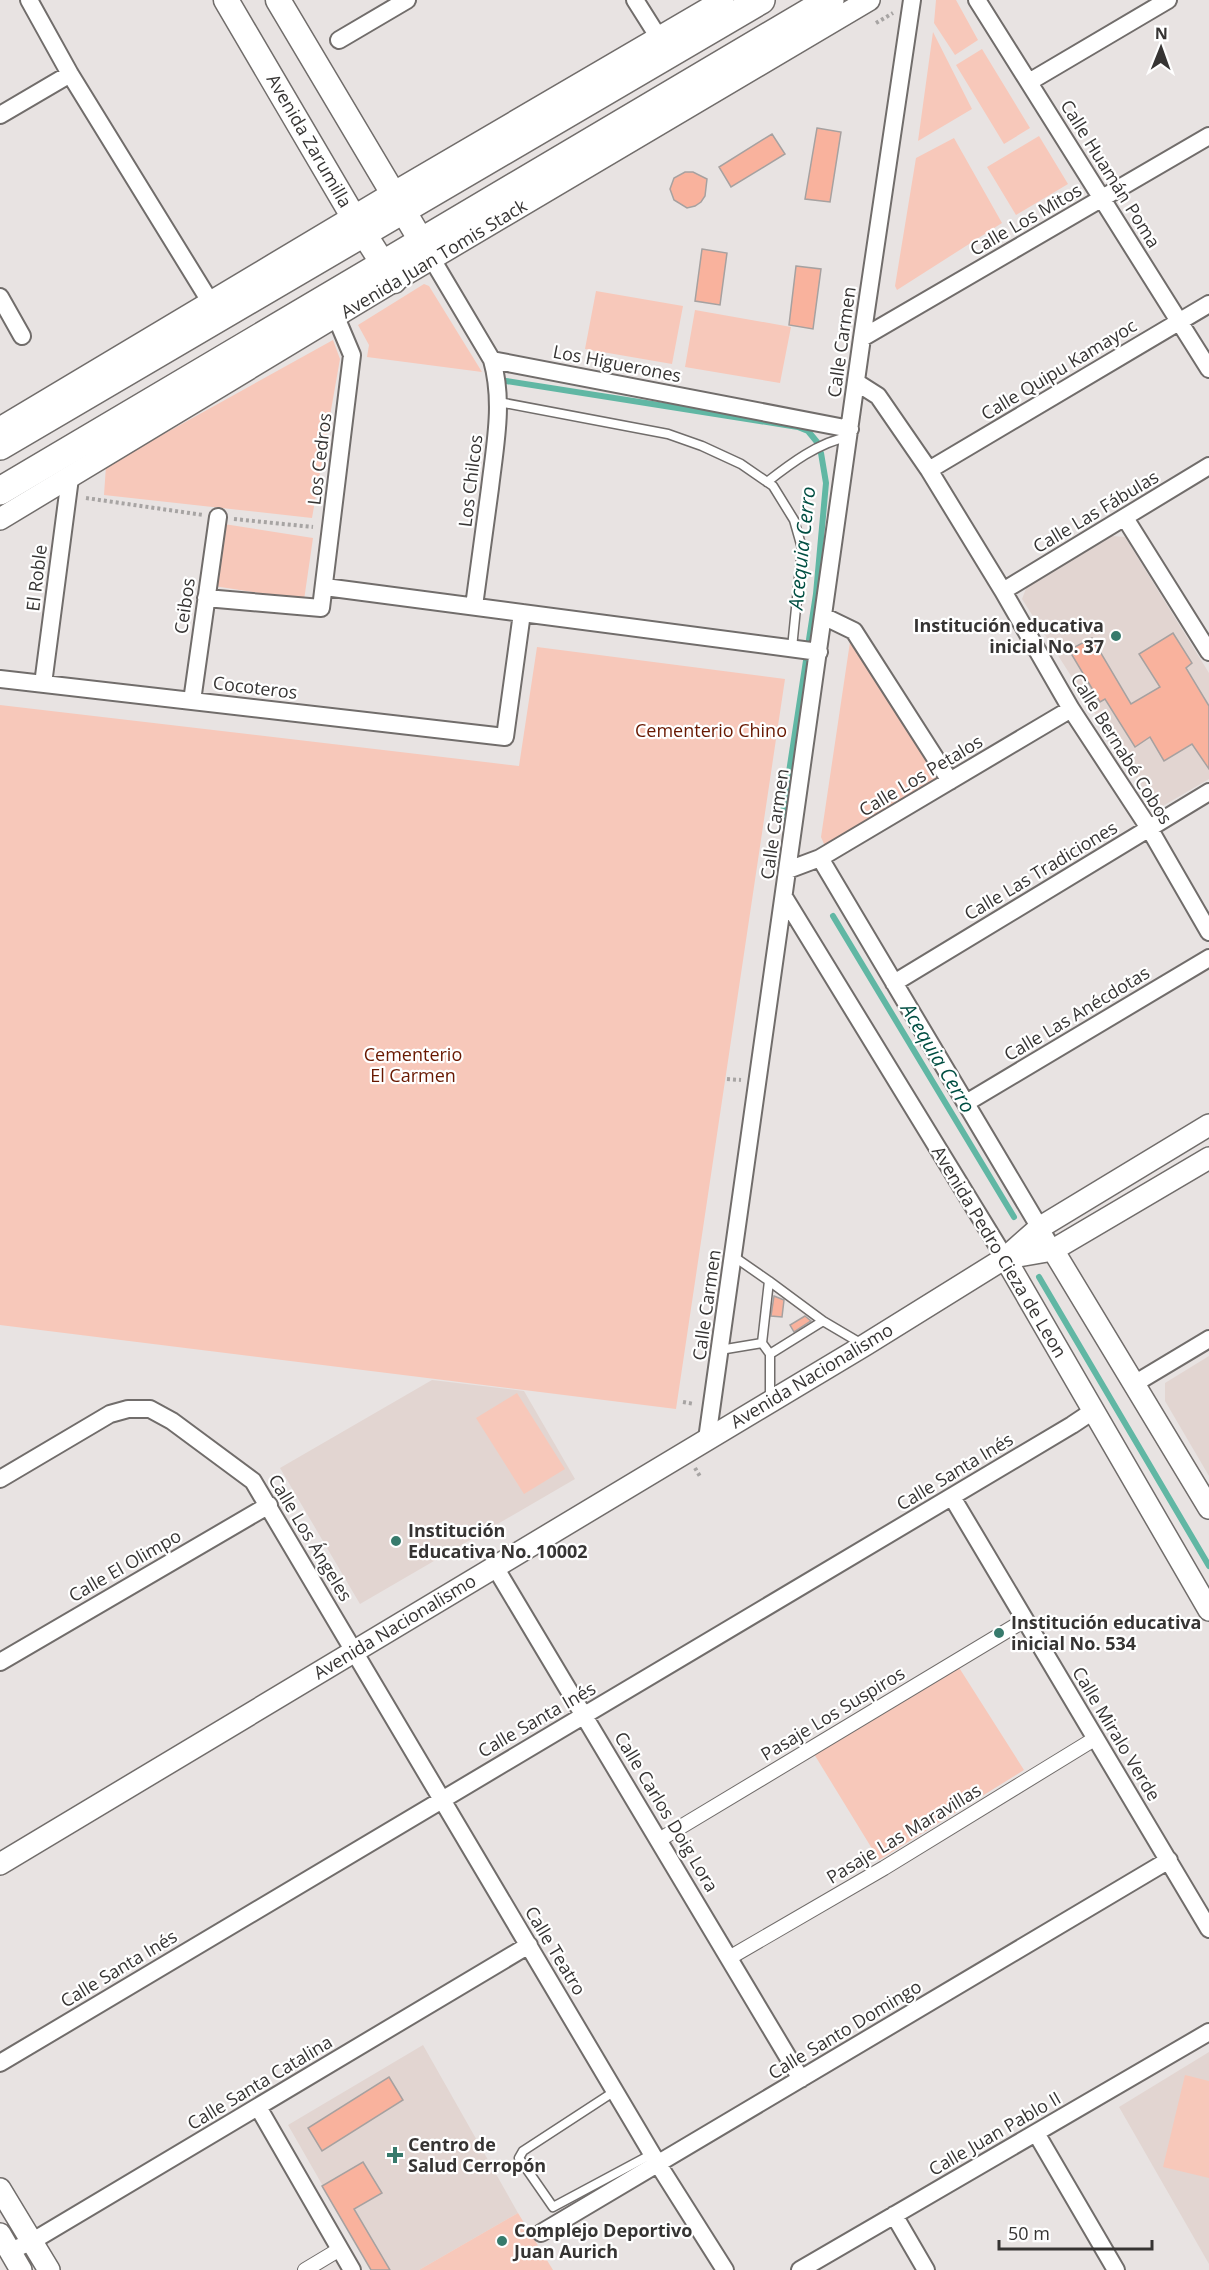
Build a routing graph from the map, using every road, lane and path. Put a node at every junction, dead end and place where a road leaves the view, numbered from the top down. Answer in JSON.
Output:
{"nodes":[{"id":1,"x":29,"y":0,"type":"edge"},
{"id":2,"x":226,"y":0,"type":"edge"},
{"id":3,"x":278,"y":0,"type":"edge"},
{"id":4,"x":406,"y":0,"type":"edge"},
{"id":5,"x":635,"y":0,"type":"edge"},
{"id":6,"x":723,"y":0,"type":"edge"},
{"id":7,"x":761,"y":0,"type":"edge"},
{"id":8,"x":830,"y":0,"type":"edge"},
{"id":9,"x":869,"y":0,"type":"edge"},
{"id":10,"x":912,"y":0,"type":"edge"},
{"id":11,"x":977,"y":0,"type":"edge"},
{"id":12,"x":1168,"y":0,"type":"edge"},
{"id":13,"x":659,"y":38,"type":"junction"},
{"id":14,"x":339,"y":40,"type":"dead end"},
{"id":15,"x":70,"y":75,"type":"junction"},
{"id":16,"x":1029,"y":82,"type":"junction"},
{"id":17,"x":0,"y":115,"type":"edge"},
{"id":18,"x":1209,"y":136,"type":"edge"},
{"id":19,"x":1102,"y":199,"type":"junction"},
{"id":20,"x":398,"y":202,"type":"junction"},
{"id":21,"x":359,"y":226,"type":"junction"},
{"id":22,"x":427,"y":251,"type":"junction"},
{"id":23,"x":389,"y":273,"type":"junction"},
{"id":24,"x":0,"y":297,"type":"edge"},
{"id":25,"x":211,"y":303,"type":"junction"},
{"id":26,"x":1209,"y":304,"type":"edge"},
{"id":27,"x":336,"y":317,"type":"junction"},
{"id":28,"x":1180,"y":321,"type":"junction"},
{"id":29,"x":22,"y":336,"type":"dead end"},
{"id":30,"x":862,"y":338,"type":"junction"},
{"id":31,"x":492,"y":360,"type":"junction"},
{"id":32,"x":1209,"y":369,"type":"edge"},
{"id":33,"x":856,"y":382,"type":"junction"},
{"id":34,"x":499,"y":402,"type":"junction"},
{"id":35,"x":0,"y":428,"type":"edge"},
{"id":36,"x":849,"y":433,"type":"junction"},
{"id":37,"x":0,"y":446,"type":"edge"},
{"id":38,"x":1209,"y":466,"type":"edge"},
{"id":39,"x":929,"y":470,"type":"junction"},
{"id":40,"x":766,"y":482,"type":"junction"},
{"id":41,"x":69,"y":487,"type":"junction"},
{"id":42,"x":0,"y":491,"type":"edge"},
{"id":43,"x":218,"y":517,"type":"junction"},
{"id":44,"x":1125,"y":518,"type":"junction"},
{"id":45,"x":0,"y":519,"type":"edge"},
{"id":46,"x":332,"y":529,"type":"junction"},
{"id":47,"x":325,"y":587,"type":"junction"},
{"id":48,"x":1003,"y":591,"type":"junction"},
{"id":49,"x":206,"y":598,"type":"junction"},
{"id":50,"x":474,"y":606,"type":"junction"},
{"id":51,"x":522,"y":613,"type":"junction"},
{"id":52,"x":823,"y":616,"type":"junction"},
{"id":53,"x":792,"y":648,"type":"junction"},
{"id":54,"x":819,"y":652,"type":"junction"},
{"id":55,"x":1209,"y":652,"type":"edge"},
{"id":56,"x":0,"y":679,"type":"edge"},
{"id":57,"x":43,"y":684,"type":"junction"},
{"id":58,"x":192,"y":701,"type":"junction"},
{"id":59,"x":1071,"y":709,"type":"junction"},
{"id":60,"x":950,"y":781,"type":"junction"},
{"id":61,"x":1209,"y":792,"type":"edge"},
{"id":62,"x":1149,"y":828,"type":"junction"},
{"id":63,"x":820,"y":858,"type":"junction"},
{"id":64,"x":788,"y":870,"type":"junction"},
{"id":65,"x":784,"y":897,"type":"junction"},
{"id":66,"x":1209,"y":932,"type":"edge"},
{"id":67,"x":1209,"y":958,"type":"edge"},
{"id":68,"x":894,"y":983,"type":"junction"},
{"id":69,"x":966,"y":1103,"type":"junction"},
{"id":70,"x":1209,"y":1125,"type":"edge"},
{"id":71,"x":1209,"y":1158,"type":"edge"},
{"id":72,"x":1040,"y":1227,"type":"junction"},
{"id":73,"x":1053,"y":1250,"type":"junction"},
{"id":74,"x":733,"y":1256,"type":"junction"},
{"id":75,"x":1005,"y":1258,"type":"junction"},
{"id":76,"x":768,"y":1281,"type":"junction"},
{"id":77,"x":823,"y":1322,"type":"junction"},
{"id":78,"x":1209,"y":1339,"type":"edge"},
{"id":79,"x":762,"y":1343,"type":"junction"},
{"id":80,"x":865,"y":1345,"type":"junction"},
{"id":81,"x":720,"y":1350,"type":"junction"},
{"id":82,"x":770,"y":1354,"type":"junction"},
{"id":83,"x":1134,"y":1384,"type":"junction"},
{"id":84,"x":770,"y":1402,"type":"junction"},
{"id":85,"x":1093,"y":1411,"type":"junction"},
{"id":86,"x":707,"y":1439,"type":"junction"},
{"id":87,"x":0,"y":1479,"type":"edge"},
{"id":88,"x":952,"y":1497,"type":"junction"},
{"id":89,"x":269,"y":1505,"type":"junction"},
{"id":90,"x":1209,"y":1508,"type":"edge"},
{"id":91,"x":495,"y":1567,"type":"junction"},
{"id":92,"x":1209,"y":1610,"type":"edge"},
{"id":93,"x":1025,"y":1620,"type":"junction"},
{"id":94,"x":355,"y":1651,"type":"junction"},
{"id":95,"x":0,"y":1662,"type":"edge"},
{"id":96,"x":585,"y":1715,"type":"junction"},
{"id":97,"x":1096,"y":1738,"type":"junction"},
{"id":98,"x":443,"y":1799,"type":"junction"},
{"id":99,"x":659,"y":1840,"type":"junction"},
{"id":100,"x":1169,"y":1860,"type":"junction"},
{"id":101,"x":0,"y":1864,"type":"edge"},
{"id":102,"x":1209,"y":1929,"type":"edge"},
{"id":103,"x":529,"y":1945,"type":"junction"},
{"id":104,"x":729,"y":1958,"type":"junction"},
{"id":105,"x":1209,"y":2032,"type":"edge"},
{"id":106,"x":0,"y":2063,"type":"edge"},
{"id":107,"x":801,"y":2079,"type":"junction"},
{"id":108,"x":615,"y":2091,"type":"junction"},
{"id":109,"x":258,"y":2106,"type":"junction"},
{"id":110,"x":1035,"y":2133,"type":"junction"},
{"id":111,"x":655,"y":2159,"type":"junction"},
{"id":112,"x":0,"y":2189,"type":"edge"},
{"id":113,"x":894,"y":2215,"type":"junction"},
{"id":114,"x":541,"y":2233,"type":"dead end"},
{"id":115,"x":32,"y":2242,"type":"junction"},
{"id":116,"x":3,"y":2247,"type":"edge"},
{"id":117,"x":340,"y":2249,"type":"junction"},
{"id":118,"x":21,"y":2270,"type":"edge"},
{"id":119,"x":49,"y":2270,"type":"edge"},
{"id":120,"x":305,"y":2270,"type":"edge"},
{"id":121,"x":352,"y":2270,"type":"edge"},
{"id":122,"x":725,"y":2270,"type":"edge"},
{"id":123,"x":800,"y":2270,"type":"edge"},
{"id":124,"x":926,"y":2270,"type":"edge"},
{"id":125,"x":1116,"y":2270,"type":"edge"}],
"edges":[{"from":1,"to":15,"type":"street"},
{"from":2,"to":21,"type":"main road","name":"Avenida Zarumilla"},
{"from":3,"to":20,"type":"main road"},
{"from":4,"to":14,"type":"street"},
{"from":5,"to":13,"type":"street"},
{"from":6,"to":13,"type":"street"},
{"from":7,"to":20,"type":"main road"},
{"from":8,"to":22,"type":"main road","name":"Avenida Juan Tomis Stack"},
{"from":9,"to":22,"type":"street","name":"Avenida Juan Tomis Stack"},
{"from":10,"to":30,"type":"street","name":"Calle Carmen"},
{"from":11,"to":16,"type":"street","name":"Calle Huamán Poma"},
{"from":12,"to":16,"type":"street"},
{"from":13,"to":20,"type":"street"},
{"from":15,"to":17,"type":"street"},
{"from":15,"to":25,"type":"street"},
{"from":16,"to":19,"type":"street","name":"Calle Huamán Poma"},
{"from":18,"to":19,"type":"street","name":"Calle Los Mitos"},
{"from":19,"to":28,"type":"street","name":"Calle Huamán Poma"},
{"from":19,"to":30,"type":"street","name":"Calle Los Mitos"},
{"from":20,"to":21,"type":"main road"},
{"from":20,"to":22,"type":"main road"},
{"from":21,"to":23,"type":"main road","name":"Avenida Zarumilla"},
{"from":21,"to":25,"type":"street"},
{"from":21,"to":37,"type":"main road"},
{"from":22,"to":23,"type":"main road","name":"Avenida Juan Tomis Stack"},
{"from":22,"to":31,"type":"street"},
{"from":23,"to":27,"type":"street","name":"Avenida Juan Tomis Stack"},
{"from":23,"to":42,"type":"main road","name":"Avenida Juan Tomis Stack"},
{"from":24,"to":29,"type":"street"},
{"from":25,"to":35,"type":"street"},
{"from":26,"to":28,"type":"street","name":"Calle Quipu Kamayoc"},
{"from":27,"to":41,"type":"street","name":"Avenida Juan Tomis Stack"},
{"from":27,"to":46,"type":"street","name":"Los Cedros"},
{"from":28,"to":32,"type":"street","name":"Calle Huamán Poma"},
{"from":28,"to":39,"type":"street","name":"Calle Quipu Kamayoc"},
{"from":30,"to":33,"type":"street","name":"Calle Carmen"},
{"from":31,"to":34,"type":"street","name":"Los Chilcos"},
{"from":31,"to":36,"type":"street","name":"Los Higuerones"},
{"from":33,"to":36,"type":"street","name":"Calle Carmen"},
{"from":33,"to":39,"type":"street","name":"Calle Bernabé Cobos"},
{"from":34,"to":40,"type":"lane"},
{"from":34,"to":50,"type":"street","name":"Los Chilcos"},
{"from":36,"to":40,"type":"lane"},
{"from":36,"to":52,"type":"street","name":"Calle Carmen"},
{"from":38,"to":44,"type":"street","name":"Calle Las Fábulas"},
{"from":39,"to":48,"type":"street","name":"Calle Bernabé Cobos"},
{"from":40,"to":53,"type":"lane"},
{"from":41,"to":43,"type":"path"},
{"from":41,"to":45,"type":"street","name":"Avenida Juan Tomis Stack"},
{"from":41,"to":57,"type":"street","name":"El Roble"},
{"from":43,"to":46,"type":"path"},
{"from":43,"to":49,"type":"street","name":"Ceibos"},
{"from":44,"to":48,"type":"street","name":"Calle Las Fábulas"},
{"from":44,"to":55,"type":"street"},
{"from":46,"to":47,"type":"street","name":"Los Cedros"},
{"from":47,"to":49,"type":"street","name":"Los Cedros"},
{"from":47,"to":50,"type":"street"},
{"from":48,"to":59,"type":"street","name":"Calle Bernabé Cobos"},
{"from":49,"to":58,"type":"street","name":"Ceibos"},
{"from":50,"to":51,"type":"street"},
{"from":51,"to":53,"type":"street"},
{"from":51,"to":58,"type":"street","name":"Cocoteros"},
{"from":52,"to":54,"type":"street","name":"Calle Carmen"},
{"from":52,"to":60,"type":"street"},
{"from":53,"to":54,"type":"street"},
{"from":54,"to":64,"type":"street","name":"Calle Carmen"},
{"from":56,"to":57,"type":"street","name":"Cocoteros"},
{"from":57,"to":58,"type":"street","name":"Cocoteros"},
{"from":59,"to":60,"type":"street","name":"Calle Los Petalos"},
{"from":59,"to":62,"type":"street","name":"Calle Bernabé Cobos"},
{"from":60,"to":63,"type":"street","name":"Calle Los Petalos"},
{"from":61,"to":62,"type":"street","name":"Calle Las Tradiciones"},
{"from":62,"to":66,"type":"street","name":"Calle Bernabé Cobos"},
{"from":62,"to":68,"type":"street","name":"Calle Las Tradiciones"},
{"from":63,"to":64,"type":"street","name":"Calle Los Petalos"},
{"from":63,"to":68,"type":"street"},
{"from":64,"to":65,"type":"street","name":"Calle Carmen"},
{"from":65,"to":74,"type":"street","name":"Calle Carmen"},
{"from":65,"to":75,"type":"street","name":"Avenida Pedro Cieza de Leon"},
{"from":67,"to":69,"type":"street","name":"Calle Las Anécdotas"},
{"from":68,"to":69,"type":"street"},
{"from":69,"to":72,"type":"street"},
{"from":70,"to":72,"type":"street"},
{"from":71,"to":73,"type":"street"},
{"from":72,"to":73,"type":"street"},
{"from":72,"to":75,"type":"street"},
{"from":73,"to":75,"type":"street"},
{"from":73,"to":83,"type":"street"},
{"from":74,"to":76,"type":"lane"},
{"from":74,"to":81,"type":"street","name":"Calle Carmen"},
{"from":75,"to":80,"type":"street","name":"Avenida Nacionalismo"},
{"from":75,"to":85,"type":"street","name":"Avenida Pedro Cieza de Leon"},
{"from":76,"to":77,"type":"lane"},
{"from":76,"to":79,"type":"lane"},
{"from":77,"to":80,"type":"lane"},
{"from":77,"to":82,"type":"lane"},
{"from":78,"to":83,"type":"street"},
{"from":79,"to":81,"type":"lane"},
{"from":79,"to":82,"type":"lane"},
{"from":80,"to":84,"type":"street","name":"Avenida Nacionalismo"},
{"from":81,"to":86,"type":"street","name":"Calle Carmen"},
{"from":82,"to":84,"type":"lane"},
{"from":83,"to":90,"type":"street"},
{"from":84,"to":86,"type":"street","name":"Avenida Nacionalismo"},
{"from":85,"to":88,"type":"street","name":"Calle Santa Inés"},
{"from":85,"to":92,"type":"street","name":"Avenida Pedro Cieza de Leon"},
{"from":86,"to":91,"type":"street","name":"Avenida Nacionalismo"},
{"from":87,"to":89,"type":"street","name":"Calle Los Ángeles"},
{"from":88,"to":93,"type":"street","name":"Calle Miralo Verde"},
{"from":88,"to":96,"type":"street","name":"Calle Santa Inés"},
{"from":89,"to":94,"type":"street","name":"Calle Los Ángeles"},
{"from":89,"to":95,"type":"street","name":"Calle El Olimpo"},
{"from":91,"to":94,"type":"street","name":"Avenida Nacionalismo"},
{"from":91,"to":96,"type":"street","name":"Calle Carlos Doig Lora"},
{"from":93,"to":97,"type":"street","name":"Calle Miralo Verde"},
{"from":93,"to":99,"type":"street","name":"Pasaje Los Suspiros"},
{"from":94,"to":98,"type":"street","name":"Calle Teatro"},
{"from":94,"to":101,"type":"street","name":"Avenida Nacionalismo"},
{"from":96,"to":98,"type":"street","name":"Calle Santa Inés"},
{"from":96,"to":99,"type":"street","name":"Calle Carlos Doig Lora"},
{"from":97,"to":100,"type":"street","name":"Calle Miralo Verde"},
{"from":97,"to":104,"type":"street","name":"Pasaje Las Maravillas"},
{"from":98,"to":103,"type":"street","name":"Calle Teatro"},
{"from":98,"to":106,"type":"street","name":"Calle Santa Inés"},
{"from":99,"to":104,"type":"street","name":"Calle Carlos Doig Lora"},
{"from":100,"to":102,"type":"street","name":"Calle Miralo Verde"},
{"from":100,"to":107,"type":"street","name":"Calle Santo Domingo"},
{"from":103,"to":108,"type":"street","name":"Calle Teatro"},
{"from":103,"to":109,"type":"street","name":"Calle Santa Catalina"},
{"from":104,"to":107,"type":"street","name":"Calle Carlos Doig Lora"},
{"from":105,"to":110,"type":"street","name":"Calle Juan Pablo II"},
{"from":107,"to":111,"type":"street","name":"Calle Santo Domingo"},
{"from":108,"to":111,"type":"street","name":"Calle Teatro"},
{"from":108,"to":111,"type":"lane"},
{"from":109,"to":115,"type":"street","name":"Calle Santa Catalina"},
{"from":109,"to":117,"type":"street"},
{"from":110,"to":113,"type":"street","name":"Calle Juan Pablo II"},
{"from":110,"to":125,"type":"street"},
{"from":111,"to":114,"type":"street","name":"Calle Santo Domingo"},
{"from":111,"to":122,"type":"street","name":"Calle Teatro"},
{"from":112,"to":115,"type":"street"},
{"from":113,"to":123,"type":"street","name":"Calle Juan Pablo II"},
{"from":113,"to":124,"type":"street"},
{"from":115,"to":116,"type":"street","name":"Calle Santa Catalina"},
{"from":115,"to":119,"type":"street"},
{"from":116,"to":118,"type":"street"},
{"from":117,"to":120,"type":"street"},
{"from":117,"to":121,"type":"street"}]}
